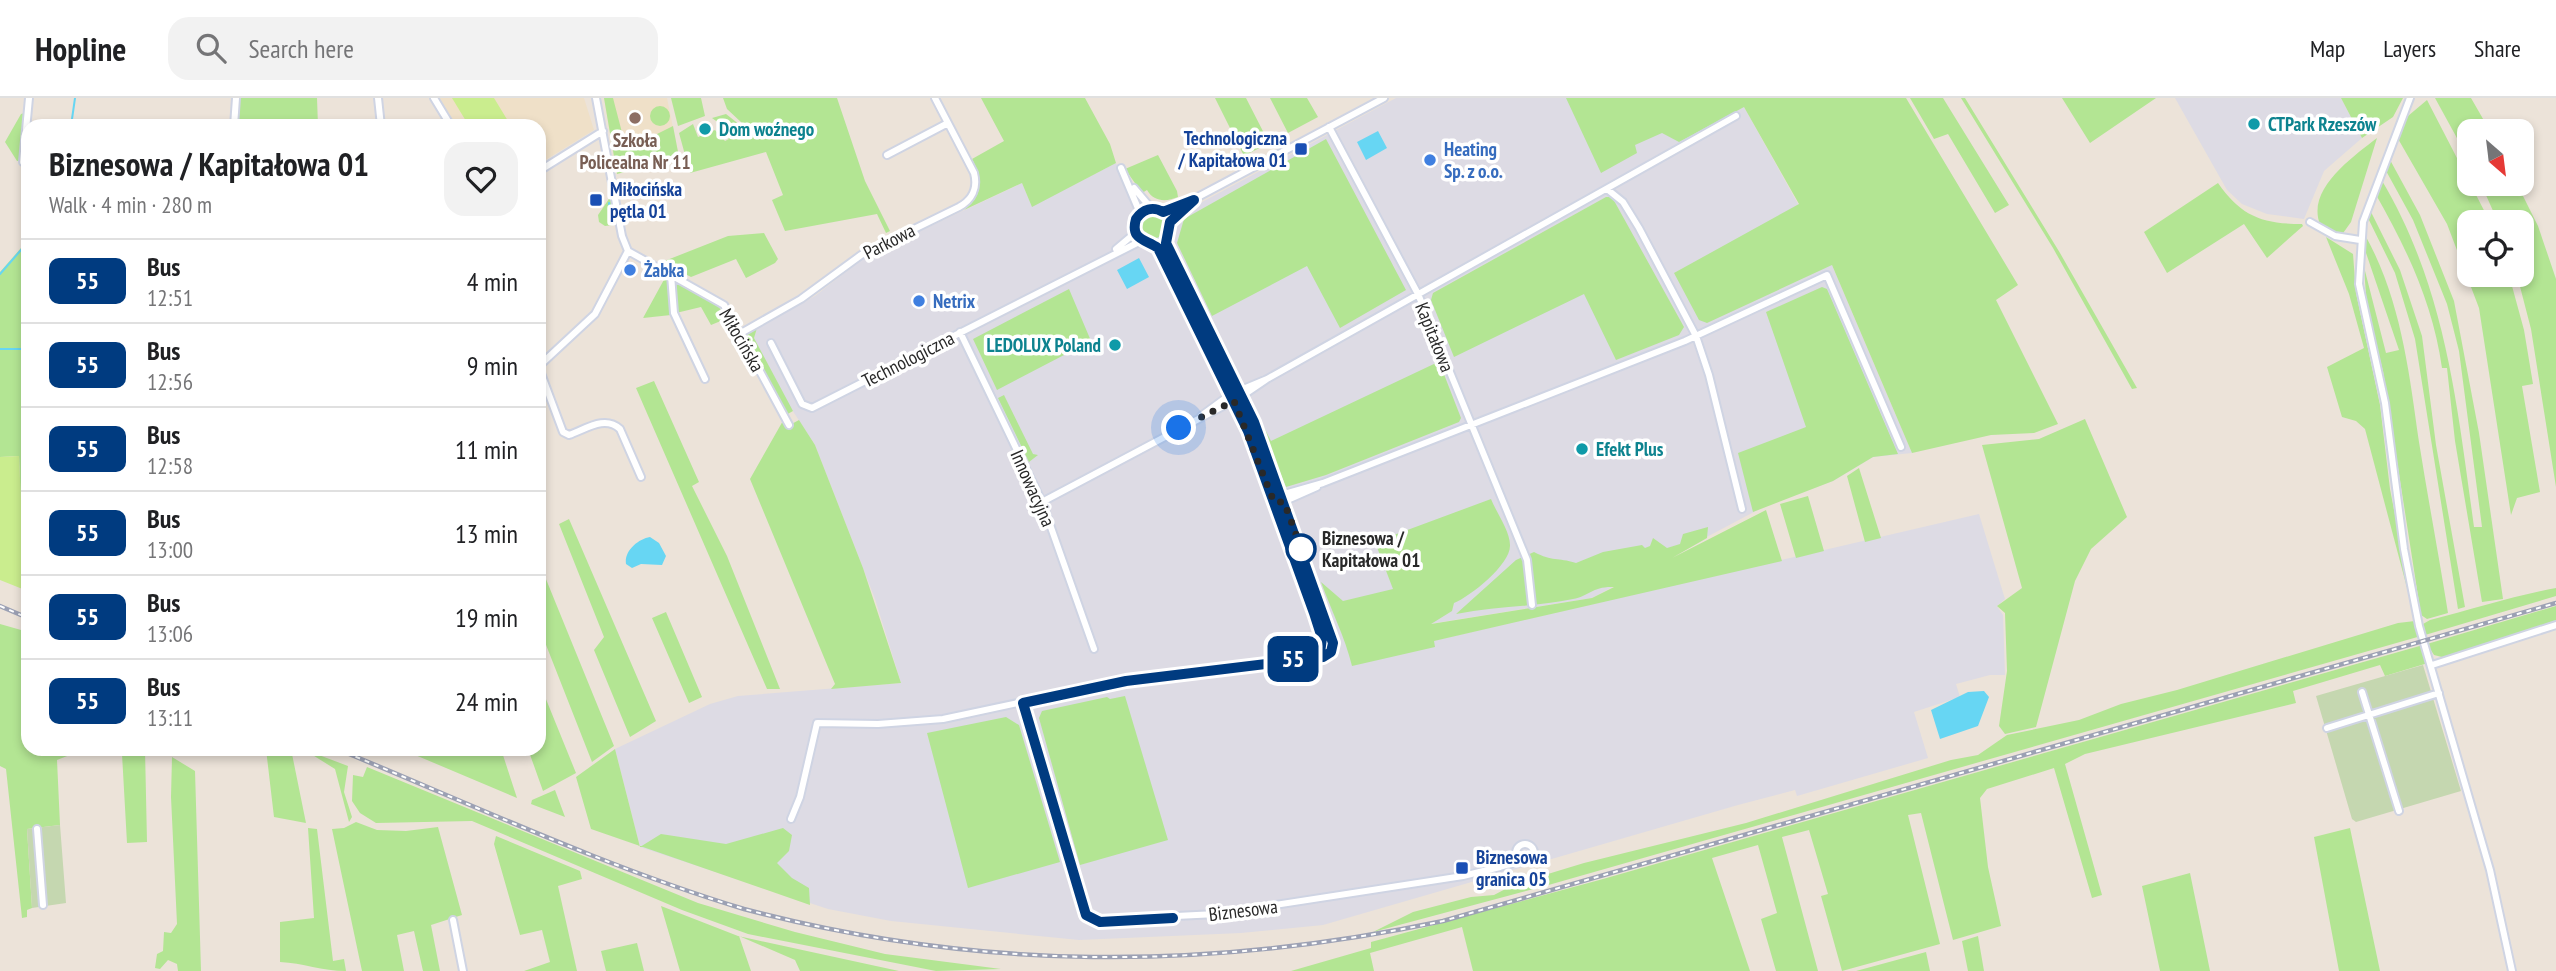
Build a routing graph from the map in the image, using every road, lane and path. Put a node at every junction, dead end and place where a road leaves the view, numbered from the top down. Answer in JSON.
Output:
{"nodes":[{"id":1,"x":29,"y":98,"type":"edge"},
{"id":2,"x":236,"y":98,"type":"edge"},
{"id":3,"x":378,"y":98,"type":"edge"},
{"id":4,"x":434,"y":98,"type":"edge"},
{"id":5,"x":596,"y":98,"type":"edge"},
{"id":6,"x":935,"y":98,"type":"edge"},
{"id":7,"x":1384,"y":98,"type":"edge"},
{"id":8,"x":2410,"y":98,"type":"edge"},
{"id":9,"x":1737,"y":116,"type":"dead end"},
{"id":10,"x":27,"y":119,"type":"edge"},
{"id":11,"x":234,"y":119,"type":"edge"},
{"id":12,"x":380,"y":119,"type":"edge"},
{"id":13,"x":447,"y":119,"type":"edge"},
{"id":14,"x":948,"y":123,"type":"junction"},
{"id":15,"x":1329,"y":127,"type":"junction"},
{"id":16,"x":603,"y":131,"type":"junction"},
{"id":17,"x":887,"y":155,"type":"dead end"},
{"id":18,"x":546,"y":167,"type":"edge"},
{"id":19,"x":1121,"y":167,"type":"dead end"},
{"id":20,"x":1130,"y":184,"type":"junction"},
{"id":21,"x":1607,"y":188,"type":"junction"},
{"id":22,"x":1194,"y":200,"type":"junction"},
{"id":23,"x":1152,"y":208,"type":"junction"},
{"id":24,"x":1163,"y":212,"type":"junction"},
{"id":25,"x":1140,"y":213,"type":"junction"},
{"id":26,"x":1170,"y":222,"type":"junction"},
{"id":27,"x":2310,"y":222,"type":"dead end"},
{"id":28,"x":1135,"y":233,"type":"junction"},
{"id":29,"x":1166,"y":239,"type":"junction"},
{"id":30,"x":2360,"y":240,"type":"junction"},
{"id":31,"x":1141,"y":241,"type":"junction"},
{"id":32,"x":1154,"y":245,"type":"junction"},
{"id":33,"x":628,"y":251,"type":"junction"},
{"id":34,"x":1112,"y":253,"type":"junction"},
{"id":35,"x":671,"y":275,"type":"junction"},
{"id":36,"x":1418,"y":294,"type":"junction"},
{"id":37,"x":741,"y":332,"type":"junction"},
{"id":38,"x":960,"y":332,"type":"junction"},
{"id":39,"x":1696,"y":336,"type":"junction"},
{"id":40,"x":771,"y":343,"type":"dead end"},
{"id":41,"x":546,"y":360,"type":"edge"},
{"id":42,"x":705,"y":379,"type":"dead end"},
{"id":43,"x":546,"y":386,"type":"edge"},
{"id":44,"x":1240,"y":393,"type":"junction"},
{"id":45,"x":1232,"y":397,"type":"junction"},
{"id":46,"x":789,"y":425,"type":"dead end"},
{"id":47,"x":1471,"y":425,"type":"junction"},
{"id":48,"x":1902,"y":447,"type":"dead end"},
{"id":49,"x":641,"y":477,"type":"dead end"},
{"id":50,"x":1283,"y":499,"type":"junction"},
{"id":51,"x":1042,"y":502,"type":"junction"},
{"id":52,"x":1274,"y":502,"type":"junction"},
{"id":53,"x":1742,"y":509,"type":"dead end"},
{"id":54,"x":1532,"y":605,"type":"dead end"},
{"id":55,"x":2556,"y":625,"type":"edge"},
{"id":56,"x":1094,"y":649,"type":"dead end"},
{"id":57,"x":1318,"y":656,"type":"junction"},
{"id":58,"x":2432,"y":665,"type":"junction"},
{"id":59,"x":2362,"y":692,"type":"dead end"},
{"id":60,"x":2439,"y":693,"type":"junction"},
{"id":61,"x":1023,"y":703,"type":"junction"},
{"id":62,"x":2368,"y":715,"type":"junction"},
{"id":63,"x":2327,"y":728,"type":"dead end"},
{"id":64,"x":2399,"y":811,"type":"dead end"},
{"id":65,"x":790,"y":819,"type":"dead end"},
{"id":66,"x":37,"y":829,"type":"dead end"},
{"id":67,"x":1516,"y":853,"type":"junction"},
{"id":68,"x":1520,"y":861,"type":"junction"},
{"id":69,"x":1500,"y":867,"type":"junction"},
{"id":70,"x":43,"y":905,"type":"dead end"},
{"id":71,"x":453,"y":920,"type":"dead end"},
{"id":72,"x":463,"y":971,"type":"edge"},
{"id":73,"x":2512,"y":971,"type":"edge"}],
"edges":[{"from":1,"to":10,"type":"street"},
{"from":2,"to":11,"type":"street"},
{"from":3,"to":12,"type":"street"},
{"from":4,"to":13,"type":"street"},
{"from":5,"to":16,"type":"street"},
{"from":6,"to":14,"type":"street","name":"Parkowa"},
{"from":7,"to":15,"type":"street"},
{"from":8,"to":30,"type":"street"},
{"from":9,"to":21,"type":"street"},
{"from":14,"to":17,"type":"street"},
{"from":14,"to":37,"type":"street","name":"Parkowa"},
{"from":15,"to":22,"type":"street"},
{"from":15,"to":36,"type":"street","name":"Kapitałowa"},
{"from":16,"to":18,"type":"street"},
{"from":16,"to":33,"type":"street"},
{"from":19,"to":20,"type":"street"},
{"from":20,"to":23,"type":"street"},
{"from":20,"to":25,"type":"street"},
{"from":21,"to":36,"type":"street"},
{"from":21,"to":39,"type":"street"},
{"from":22,"to":24,"type":"street"},
{"from":22,"to":26,"type":"street"},
{"from":23,"to":24,"type":"street"},
{"from":23,"to":25,"type":"street"},
{"from":24,"to":26,"type":"street"},
{"from":25,"to":28,"type":"street"},
{"from":26,"to":29,"type":"street"},
{"from":27,"to":30,"type":"street"},
{"from":28,"to":31,"type":"street"},
{"from":28,"to":34,"type":"street","name":"Technologiczna"},
{"from":29,"to":32,"type":"street"},
{"from":29,"to":44,"type":"street"},
{"from":30,"to":58,"type":"street"},
{"from":31,"to":32,"type":"street"},
{"from":31,"to":34,"type":"street","name":"Technologiczna"},
{"from":32,"to":45,"type":"street"},
{"from":33,"to":35,"type":"street","name":"Miłocińska"},
{"from":33,"to":41,"type":"street"},
{"from":34,"to":38,"type":"street","name":"Technologiczna"},
{"from":35,"to":37,"type":"street","name":"Miłocińska"},
{"from":35,"to":42,"type":"street"},
{"from":36,"to":44,"type":"street"},
{"from":36,"to":47,"type":"street","name":"Kapitałowa"},
{"from":37,"to":46,"type":"street","name":"Miłocińska"},
{"from":38,"to":40,"type":"street","name":"Technologiczna"},
{"from":38,"to":51,"type":"street","name":"Innowacyjna"},
{"from":39,"to":47,"type":"street"},
{"from":39,"to":48,"type":"street"},
{"from":39,"to":53,"type":"street"},
{"from":43,"to":49,"type":"street"},
{"from":44,"to":45,"type":"street"},
{"from":44,"to":50,"type":"street"},
{"from":45,"to":51,"type":"street"},
{"from":45,"to":52,"type":"street"},
{"from":47,"to":50,"type":"street"},
{"from":47,"to":54,"type":"street","name":"Kapitałowa"},
{"from":50,"to":52,"type":"street"},
{"from":50,"to":57,"type":"street"},
{"from":51,"to":56,"type":"street","name":"Innowacyjna"},
{"from":52,"to":57,"type":"street"},
{"from":55,"to":58,"type":"street"},
{"from":57,"to":61,"type":"street"},
{"from":58,"to":60,"type":"street"},
{"from":59,"to":62,"type":"street"},
{"from":60,"to":62,"type":"street"},
{"from":60,"to":73,"type":"street"},
{"from":61,"to":65,"type":"street"},
{"from":61,"to":69,"type":"street","name":"Biznesowa"},
{"from":62,"to":63,"type":"street"},
{"from":62,"to":64,"type":"street"},
{"from":66,"to":70,"type":"street"},
{"from":67,"to":68,"type":"street"},
{"from":67,"to":68,"type":"street"},
{"from":67,"to":69,"type":"street"},
{"from":68,"to":69,"type":"street"},
{"from":71,"to":72,"type":"street"}]}
